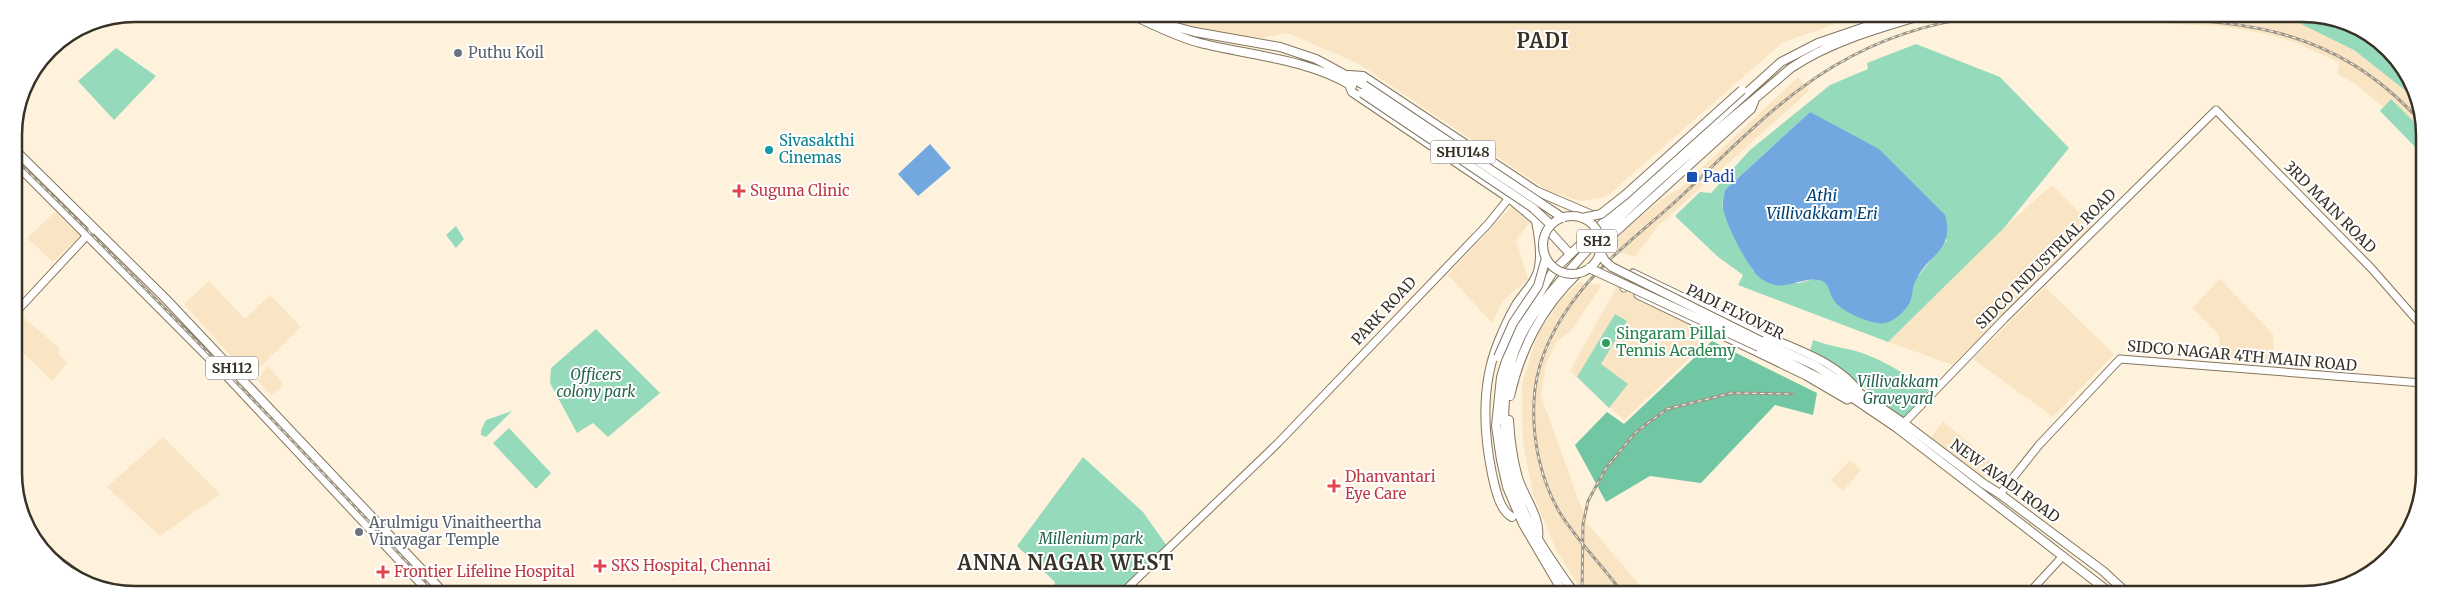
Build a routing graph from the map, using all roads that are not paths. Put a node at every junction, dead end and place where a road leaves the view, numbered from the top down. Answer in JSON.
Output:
{"nodes":[{"id":1,"x":1879,"y":22,"type":"edge"},
{"id":2,"x":1898,"y":22,"type":"edge"},
{"id":3,"x":1150,"y":23,"type":"edge"},
{"id":4,"x":1160,"y":23,"type":"edge"},
{"id":5,"x":1349,"y":75,"type":"junction"},
{"id":6,"x":1760,"y":80,"type":"junction"},
{"id":7,"x":1349,"y":84,"type":"junction"},
{"id":8,"x":1363,"y":89,"type":"junction"},
{"id":9,"x":1755,"y":99,"type":"junction"},
{"id":10,"x":2216,"y":110,"type":"joint"},
{"id":11,"x":23,"y":158,"type":"edge"},
{"id":12,"x":23,"y":171,"type":"edge"},
{"id":13,"x":1536,"y":191,"type":"junction"},
{"id":14,"x":1510,"y":198,"type":"junction"},
{"id":15,"x":1523,"y":208,"type":"junction"},
{"id":16,"x":1563,"y":218,"type":"junction"},
{"id":17,"x":1582,"y":218,"type":"junction"},
{"id":18,"x":1608,"y":218,"type":"junction"},
{"id":19,"x":1536,"y":221,"type":"junction"},
{"id":20,"x":1551,"y":225,"type":"junction"},
{"id":21,"x":94,"y":228,"type":"junction"},
{"id":22,"x":87,"y":235,"type":"junction"},
{"id":23,"x":1600,"y":248,"type":"junction"},
{"id":24,"x":1570,"y":254,"type":"junction"},
{"id":25,"x":1546,"y":258,"type":"junction"},
{"id":26,"x":1589,"y":268,"type":"junction"},
{"id":27,"x":1578,"y":273,"type":"junction"},
{"id":28,"x":1526,"y":290,"type":"junction"},
{"id":29,"x":1537,"y":298,"type":"junction"},
{"id":30,"x":22,"y":305,"type":"edge"},
{"id":31,"x":2416,"y":319,"type":"edge"},
{"id":32,"x":2416,"y":383,"type":"edge"},
{"id":33,"x":1846,"y":389,"type":"junction"},
{"id":34,"x":1861,"y":394,"type":"junction"},
{"id":35,"x":1852,"y":398,"type":"junction"},
{"id":36,"x":1905,"y":424,"type":"junction"},
{"id":37,"x":1898,"y":428,"type":"junction"},
{"id":38,"x":1278,"y":443,"type":"junction"},
{"id":39,"x":2000,"y":494,"type":"junction"},
{"id":40,"x":1510,"y":514,"type":"junction"},
{"id":41,"x":1522,"y":524,"type":"junction"},
{"id":42,"x":1538,"y":537,"type":"junction"},
{"id":43,"x":2062,"y":557,"type":"junction"},
{"id":44,"x":423,"y":586,"type":"edge"},
{"id":45,"x":437,"y":586,"type":"edge"},
{"id":46,"x":1128,"y":586,"type":"edge"},
{"id":47,"x":1135,"y":586,"type":"edge"},
{"id":48,"x":1559,"y":586,"type":"edge"},
{"id":49,"x":1570,"y":586,"type":"edge"},
{"id":50,"x":2035,"y":586,"type":"edge"},
{"id":51,"x":2100,"y":586,"type":"edge"},
{"id":52,"x":2119,"y":586,"type":"edge"}],
"edges":[{"from":1,"to":6,"type":"main road","number":"SH2"},
{"from":2,"to":9,"type":"main road","number":"SH2"},
{"from":3,"to":7,"type":"main road","number":"SHU148"},
{"from":4,"to":5,"type":"main road","number":"SHU148"},
{"from":5,"to":8,"type":"main road","number":"SHU148"},
{"from":5,"to":13,"type":"main road"},
{"from":6,"to":17,"type":"main road","bridge":true},
{"from":6,"to":18,"type":"main road","number":"SH2"},
{"from":7,"to":8,"type":"main road","number":"SHU148"},
{"from":7,"to":14,"type":"main road"},
{"from":8,"to":16,"type":"main road","number":"SHU148","bridge":true},
{"from":8,"to":20,"type":"main road","number":"SHU148","bridge":true},
{"from":9,"to":23,"type":"main road"},
{"from":9,"to":42,"type":"main road","number":"SH2"},
{"from":10,"to":31,"type":"street","name":"3RD MAIN ROAD"},
{"from":10,"to":36,"type":"street","name":"SIDCO INDUSTRIAL ROAD"},
{"from":11,"to":21,"type":"main road","number":"SH112"},
{"from":12,"to":22,"type":"main road","number":"SH112"},
{"from":13,"to":15,"type":"main road"},
{"from":13,"to":18,"type":"main road"},
{"from":14,"to":15,"type":"main road"},
{"from":14,"to":38,"type":"street","name":"PARK ROAD"},
{"from":15,"to":19,"type":"main road"},
{"from":16,"to":17,"type":"main road","bridge":true},
{"from":16,"to":20,"type":"main road","bridge":true},
{"from":17,"to":23,"type":"main road","name":"PADI FLYOVER","bridge":true},
{"from":18,"to":24,"type":"main road","number":"SH2"},
{"from":19,"to":24,"type":"main road"},
{"from":19,"to":28,"type":"main road"},
{"from":20,"to":25,"type":"main road","bridge":true},
{"from":21,"to":22,"type":"street"},
{"from":21,"to":45,"type":"main road","number":"SH112"},
{"from":22,"to":30,"type":"street"},
{"from":22,"to":44,"type":"main road","number":"SH112"},
{"from":23,"to":26,"type":"main road","bridge":true},
{"from":23,"to":33,"type":"main road","name":"PADI FLYOVER","bridge":true},
{"from":24,"to":29,"type":"main road","number":"SH2"},
{"from":25,"to":27,"type":"main road","bridge":true},
{"from":25,"to":40,"type":"main road","bridge":true},
{"from":26,"to":27,"type":"main road","bridge":true},
{"from":26,"to":33,"type":"main road","name":"PADI FLYOVER","bridge":true},
{"from":27,"to":42,"type":"main road"},
{"from":28,"to":29,"type":"main road"},
{"from":28,"to":40,"type":"main road"},
{"from":29,"to":41,"type":"main road","number":"SH2"},
{"from":32,"to":39,"type":"street","name":"SIDCO NAGAR 4TH MAIN ROAD"},
{"from":33,"to":34,"type":"main road","name":"PADI FLYOVER"},
{"from":33,"to":35,"type":"main road","name":"PADI FLYOVER"},
{"from":34,"to":35,"type":"street"},
{"from":34,"to":36,"type":"main road","name":"NEW AVADI ROAD"},
{"from":35,"to":37,"type":"main road","name":"NEW AVADI ROAD"},
{"from":36,"to":37,"type":"street","name":"SIDCO INDUSTRIAL ROAD"},
{"from":36,"to":39,"type":"main road","name":"NEW AVADI ROAD"},
{"from":37,"to":43,"type":"main road","name":"NEW AVADI ROAD"},
{"from":38,"to":46,"type":"street","name":"PARK ROAD"},
{"from":38,"to":47,"type":"street","name":"PARK ROAD"},
{"from":39,"to":52,"type":"main road","name":"NEW AVADI ROAD"},
{"from":40,"to":41,"type":"main road"},
{"from":41,"to":48,"type":"main road","number":"SH2"},
{"from":42,"to":49,"type":"main road","number":"SH2"},
{"from":43,"to":50,"type":"street"},
{"from":43,"to":51,"type":"main road","name":"NEW AVADI ROAD"}]}
